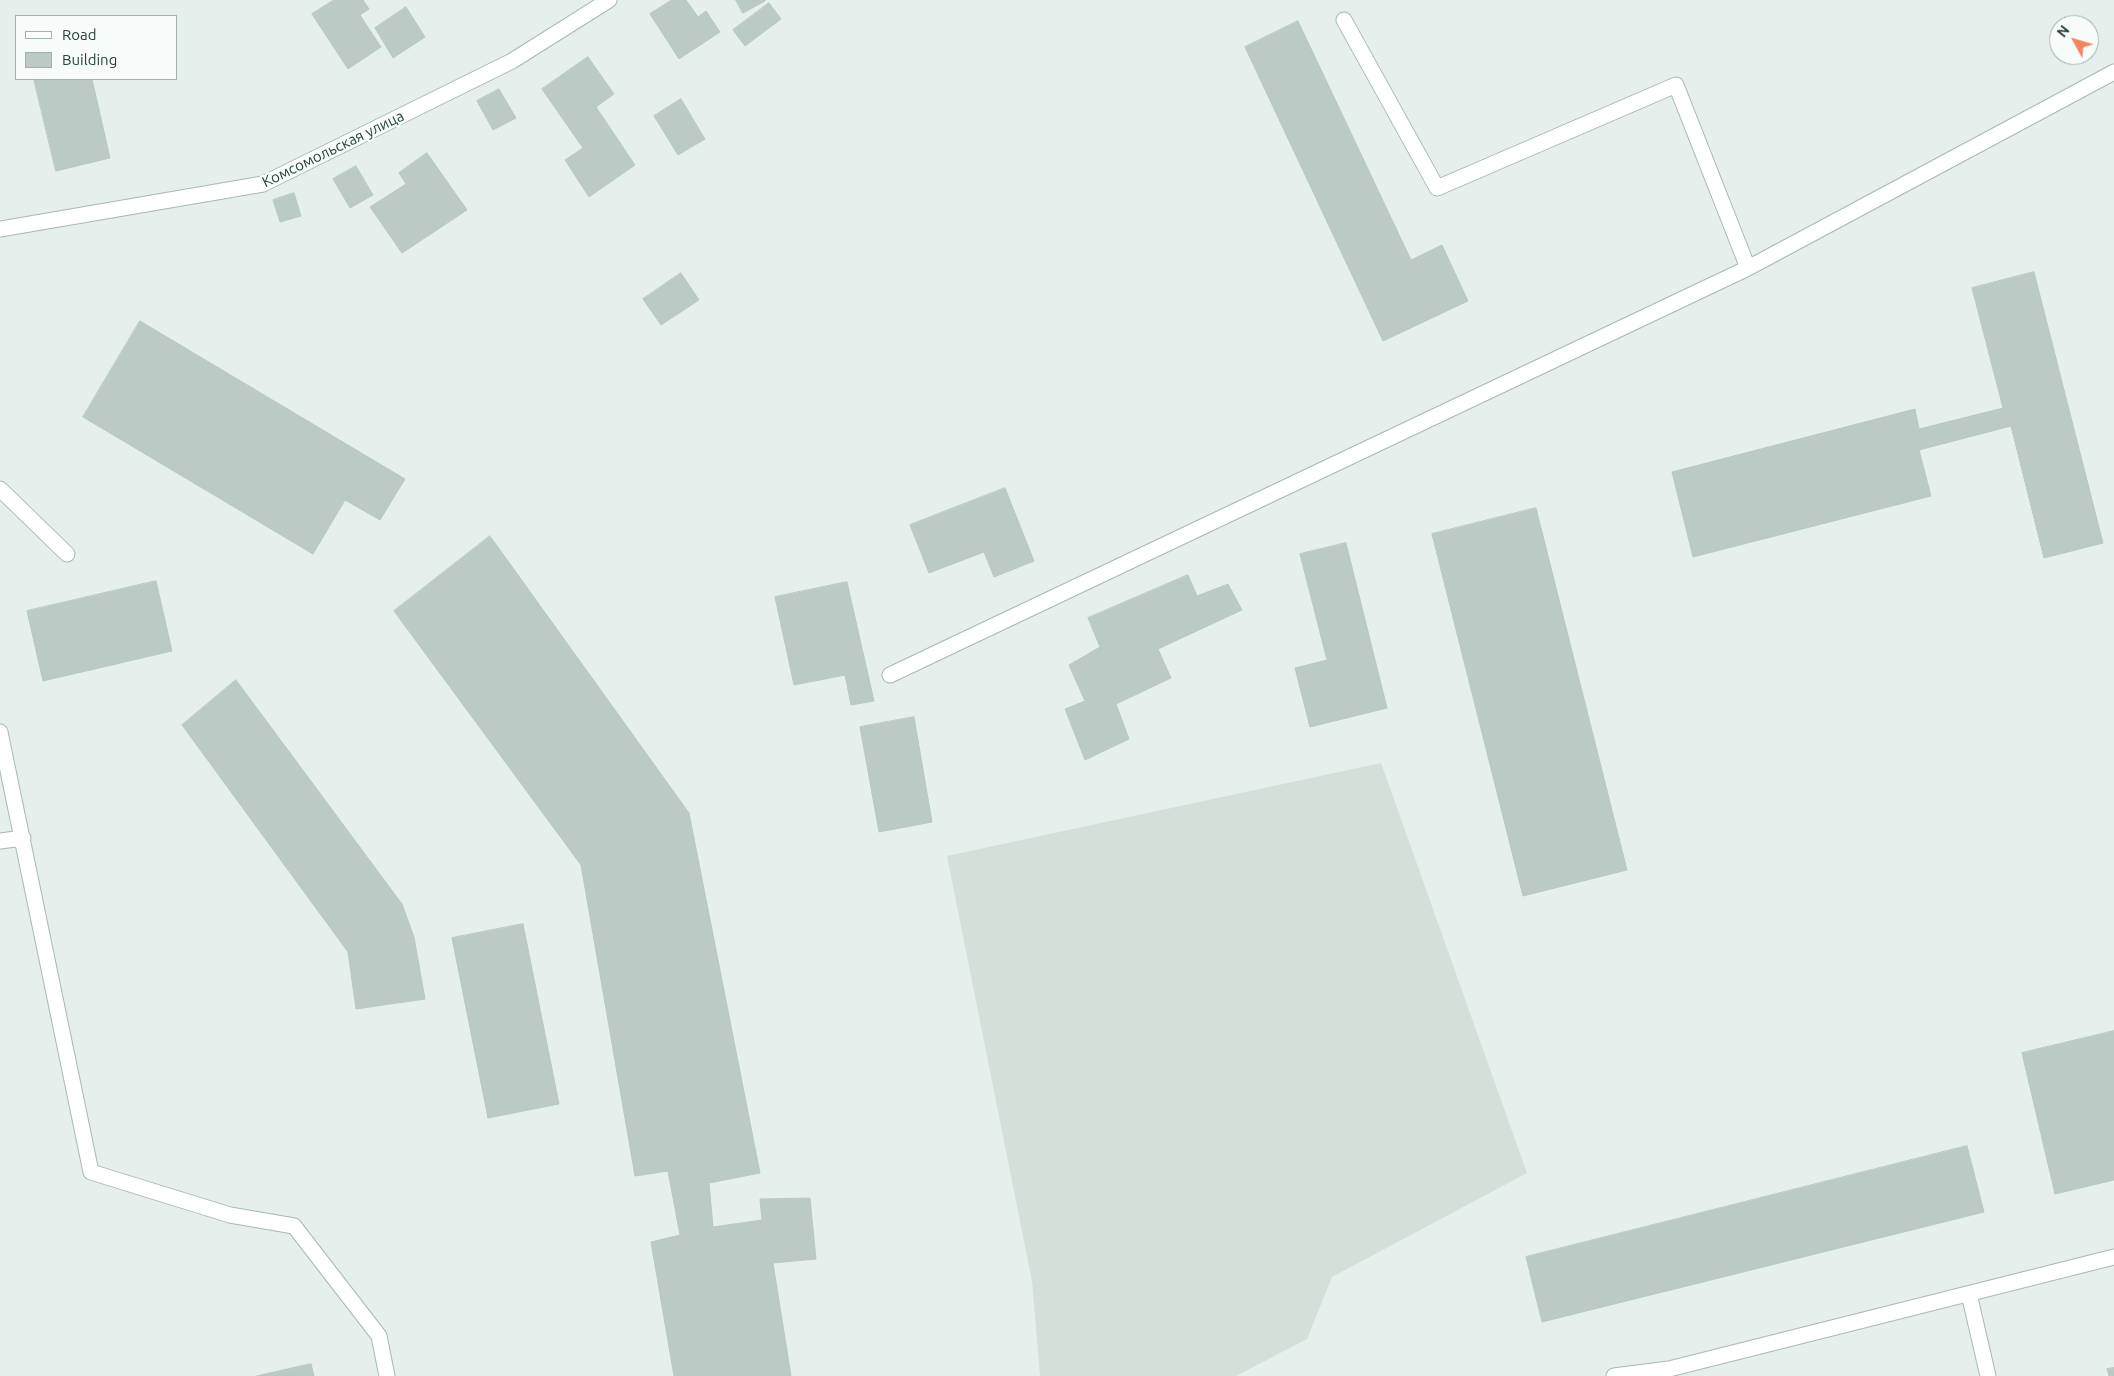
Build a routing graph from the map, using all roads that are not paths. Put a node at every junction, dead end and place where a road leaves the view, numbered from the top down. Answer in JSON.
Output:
{"nodes":[{"id":1,"x":609,"y":0,"type":"edge"},
{"id":2,"x":1344,"y":20,"type":"dead end"},
{"id":3,"x":2114,"y":72,"type":"edge"},
{"id":4,"x":0,"y":229,"type":"edge"},
{"id":5,"x":1748,"y":268,"type":"junction"},
{"id":6,"x":0,"y":488,"type":"edge"},
{"id":7,"x":67,"y":554,"type":"dead end"},
{"id":8,"x":890,"y":675,"type":"dead end"},
{"id":9,"x":0,"y":732,"type":"edge"},
{"id":10,"x":22,"y":838,"type":"junction"},
{"id":11,"x":0,"y":841,"type":"edge"},
{"id":12,"x":2114,"y":1257,"type":"edge"},
{"id":13,"x":1969,"y":1294,"type":"junction"},
{"id":14,"x":1670,"y":1372,"type":"edge"},
{"id":15,"x":387,"y":1376,"type":"edge"},
{"id":16,"x":1614,"y":1376,"type":"edge"},
{"id":17,"x":1988,"y":1376,"type":"edge"}],
"edges":[{"from":1,"to":4,"type":"street","name":"Комсомольская улица"},
{"from":2,"to":5,"type":"street"},
{"from":3,"to":5,"type":"street"},
{"from":5,"to":8,"type":"street"},
{"from":6,"to":7,"type":"street"},
{"from":9,"to":10,"type":"street"},
{"from":10,"to":11,"type":"street"},
{"from":10,"to":15,"type":"street"},
{"from":12,"to":13,"type":"street"},
{"from":13,"to":14,"type":"street"},
{"from":13,"to":17,"type":"street"},
{"from":14,"to":16,"type":"street"}]}
